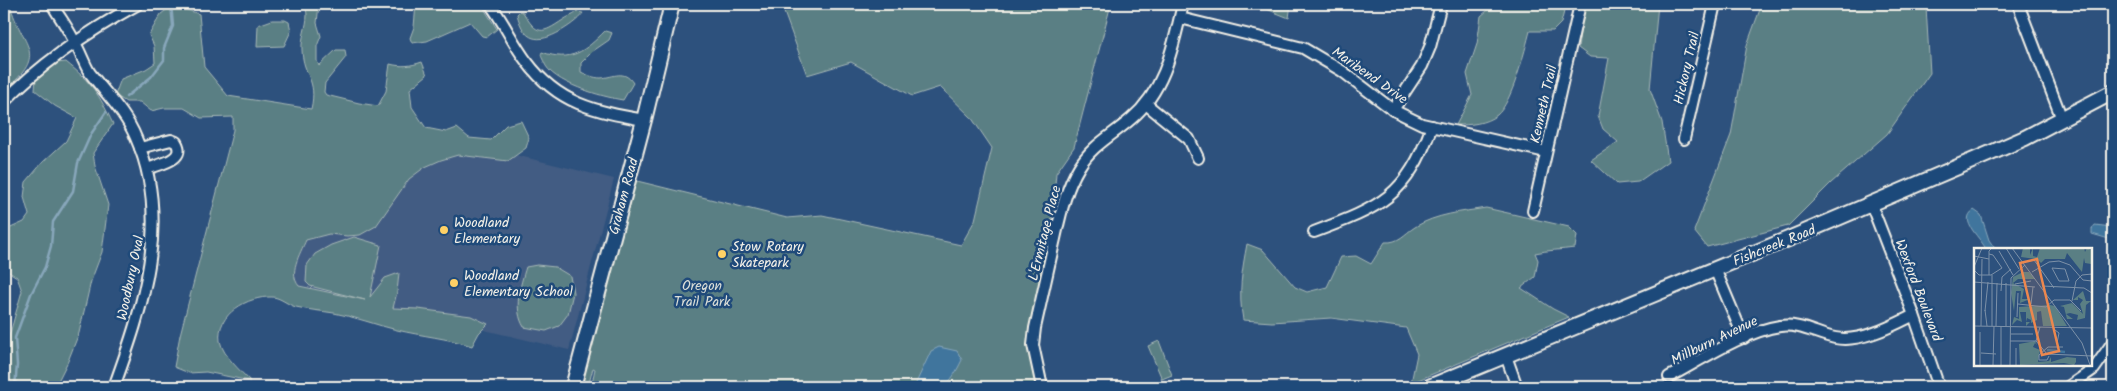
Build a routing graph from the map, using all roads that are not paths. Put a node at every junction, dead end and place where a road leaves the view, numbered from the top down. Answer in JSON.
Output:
{"nodes":[{"id":1,"x":52,"y":4,"type":"edge"},
{"id":2,"x":138,"y":4,"type":"edge"},
{"id":3,"x":490,"y":4,"type":"edge"},
{"id":4,"x":672,"y":4,"type":"edge"},
{"id":5,"x":1183,"y":4,"type":"edge"},
{"id":6,"x":1441,"y":4,"type":"edge"},
{"id":7,"x":1580,"y":4,"type":"edge"},
{"id":8,"x":1715,"y":4,"type":"edge"},
{"id":9,"x":2018,"y":4,"type":"edge"},
{"id":10,"x":1180,"y":18,"type":"junction"},
{"id":11,"x":75,"y":42,"type":"junction"},
{"id":12,"x":2113,"y":92,"type":"edge"},
{"id":13,"x":4,"y":102,"type":"edge"},
{"id":14,"x":1146,"y":104,"type":"junction"},
{"id":15,"x":1393,"y":110,"type":"junction"},
{"id":16,"x":2062,"y":119,"type":"junction"},
{"id":17,"x":644,"y":120,"type":"junction"},
{"id":18,"x":1432,"y":126,"type":"junction"},
{"id":19,"x":1684,"y":139,"type":"dead end"},
{"id":20,"x":140,"y":148,"type":"junction"},
{"id":21,"x":1546,"y":152,"type":"junction"},
{"id":22,"x":1198,"y":158,"type":"dead end"},
{"id":23,"x":147,"y":169,"type":"junction"},
{"id":24,"x":1871,"y":204,"type":"junction"},
{"id":25,"x":1533,"y":211,"type":"dead end"},
{"id":26,"x":1314,"y":232,"type":"dead end"},
{"id":27,"x":1715,"y":269,"type":"junction"},
{"id":28,"x":1914,"y":315,"type":"junction"},
{"id":29,"x":1744,"y":338,"type":"junction"},
{"id":30,"x":2113,"y":342,"type":"edge"},
{"id":31,"x":1506,"y":356,"type":"junction"},
{"id":32,"x":1669,"y":377,"type":"dead end"},
{"id":33,"x":114,"y":387,"type":"edge"},
{"id":34,"x":574,"y":387,"type":"edge"},
{"id":35,"x":1042,"y":387,"type":"edge"},
{"id":36,"x":1430,"y":387,"type":"edge"},
{"id":37,"x":1517,"y":387,"type":"edge"},
{"id":38,"x":1939,"y":387,"type":"edge"},
{"id":39,"x":2068,"y":387,"type":"edge"}],
"edges":[{"from":1,"to":11,"type":"street","name":"Woodbury Oval"},
{"from":2,"to":11,"type":"street"},
{"from":3,"to":17,"type":"street"},
{"from":4,"to":17,"type":"main road","name":"Graham Road"},
{"from":5,"to":10,"type":"street","name":"L'Ermitage Place"},
{"from":6,"to":15,"type":"street"},
{"from":7,"to":21,"type":"street","name":"Kenneth Trail"},
{"from":8,"to":19,"type":"street","name":"Hickory Trail"},
{"from":9,"to":16,"type":"street"},
{"from":10,"to":14,"type":"street","name":"L'Ermitage Place"},
{"from":10,"to":15,"type":"street","name":"Maribend Drive"},
{"from":11,"to":13,"type":"street"},
{"from":11,"to":20,"type":"street","name":"Woodbury Oval"},
{"from":12,"to":16,"type":"main road","name":"Fishcreek Road"},
{"from":14,"to":22,"type":"street"},
{"from":14,"to":35,"type":"street","name":"L'Ermitage Place"},
{"from":15,"to":18,"type":"street","name":"Maribend Drive"},
{"from":16,"to":24,"type":"main road","name":"Fishcreek Road"},
{"from":17,"to":34,"type":"main road","name":"Graham Road"},
{"from":18,"to":21,"type":"street","name":"Maribend Drive"},
{"from":18,"to":26,"type":"street"},
{"from":20,"to":23,"type":"street","name":"Woodbury Oval"},
{"from":20,"to":23,"type":"street"},
{"from":21,"to":25,"type":"street","name":"Kenneth Trail"},
{"from":23,"to":33,"type":"street","name":"Woodbury Oval"},
{"from":24,"to":27,"type":"main road","name":"Fishcreek Road"},
{"from":24,"to":28,"type":"street","name":"Wexford Boulevard"},
{"from":27,"to":29,"type":"street"},
{"from":27,"to":31,"type":"main road","name":"Fishcreek Road"},
{"from":28,"to":29,"type":"street","name":"Millburn Avenue"},
{"from":28,"to":38,"type":"street","name":"Wexford Boulevard"},
{"from":29,"to":32,"type":"street","name":"Millburn Avenue"},
{"from":30,"to":39,"type":"street"},
{"from":31,"to":36,"type":"main road","name":"Fishcreek Road"},
{"from":31,"to":37,"type":"street"}]}
